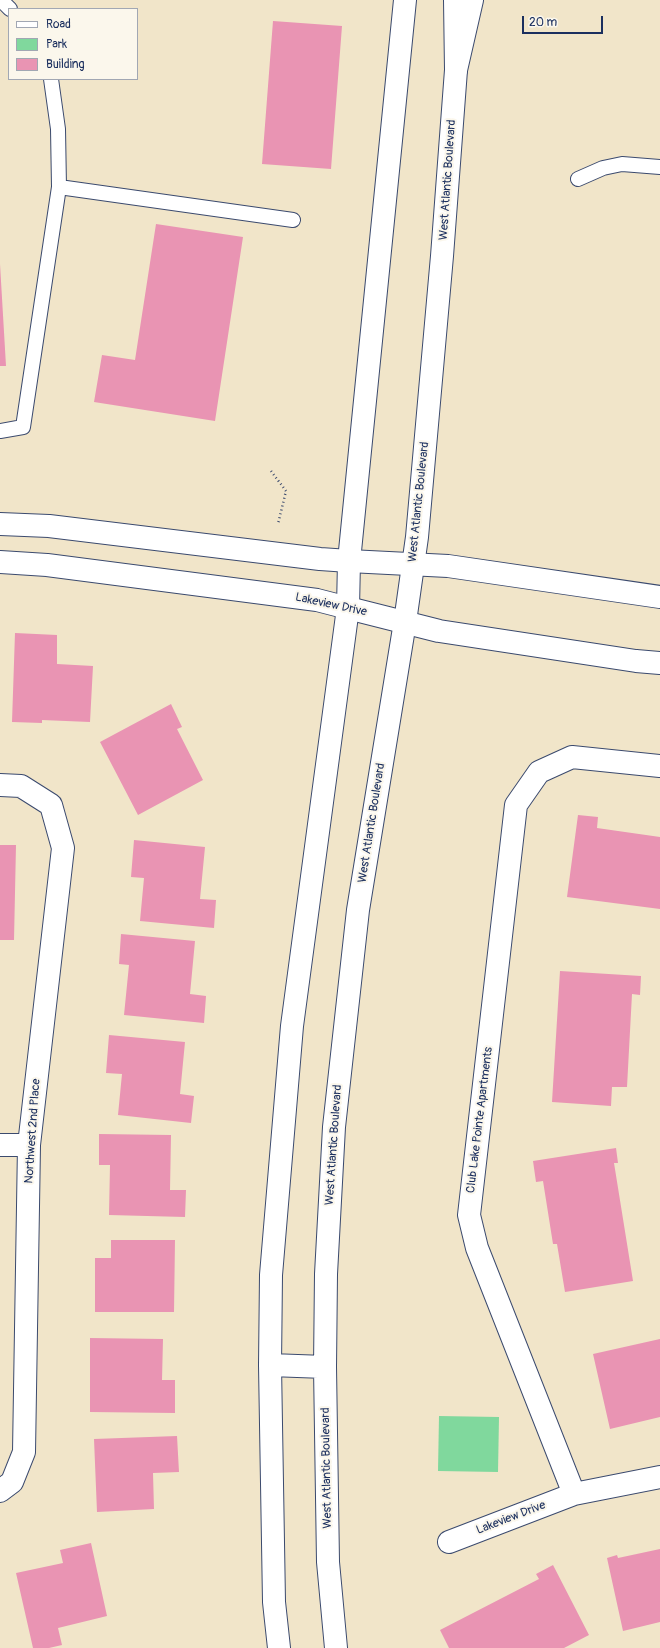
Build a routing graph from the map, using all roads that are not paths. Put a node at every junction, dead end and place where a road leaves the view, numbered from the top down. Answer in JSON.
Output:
{"nodes":[{"id":1,"x":1,"y":0,"type":"edge"},
{"id":2,"x":405,"y":0,"type":"edge"},
{"id":3,"x":455,"y":0,"type":"edge"},
{"id":4,"x":472,"y":0,"type":"edge"},
{"id":5,"x":9,"y":8,"type":"edge"},
{"id":6,"x":456,"y":70,"type":"junction"},
{"id":7,"x":51,"y":80,"type":"edge"},
{"id":8,"x":660,"y":167,"type":"edge"},
{"id":9,"x":578,"y":179,"type":"dead end"},
{"id":10,"x":59,"y":187,"type":"junction"},
{"id":11,"x":293,"y":220,"type":"dead end"},
{"id":12,"x":0,"y":431,"type":"edge"},
{"id":13,"x":0,"y":524,"type":"edge"},
{"id":14,"x":348,"y":561,"type":"junction"},
{"id":15,"x":0,"y":562,"type":"edge"},
{"id":16,"x":412,"y":564,"type":"junction"},
{"id":17,"x":660,"y":597,"type":"edge"},
{"id":18,"x":348,"y":608,"type":"junction"},
{"id":19,"x":405,"y":622,"type":"junction"},
{"id":20,"x":660,"y":663,"type":"edge"},
{"id":21,"x":660,"y":766,"type":"edge"},
{"id":22,"x":0,"y":785,"type":"edge"},
{"id":23,"x":30,"y":1144,"type":"junction"},
{"id":24,"x":0,"y":1145,"type":"edge"},
{"id":25,"x":270,"y":1365,"type":"junction"},
{"id":26,"x":325,"y":1367,"type":"junction"},
{"id":27,"x":660,"y":1477,"type":"edge"},
{"id":28,"x":6,"y":1486,"type":"edge"},
{"id":29,"x":574,"y":1494,"type":"junction"},
{"id":30,"x":449,"y":1542,"type":"dead end"},
{"id":31,"x":279,"y":1648,"type":"edge"},
{"id":32,"x":336,"y":1648,"type":"edge"}],
"edges":[{"from":1,"to":5,"type":"lane"},
{"from":2,"to":14,"type":"main road"},
{"from":3,"to":6,"type":"main road","name":"West Atlantic Boulevard"},
{"from":4,"to":6,"type":"main road"},
{"from":6,"to":16,"type":"main road","name":"West Atlantic Boulevard"},
{"from":7,"to":10,"type":"lane"},
{"from":8,"to":9,"type":"lane"},
{"from":10,"to":11,"type":"lane"},
{"from":10,"to":12,"type":"lane"},
{"from":13,"to":14,"type":"main road"},
{"from":14,"to":16,"type":"main road"},
{"from":14,"to":18,"type":"main road"},
{"from":15,"to":18,"type":"main road","name":"Lakeview Drive"},
{"from":16,"to":17,"type":"main road"},
{"from":16,"to":19,"type":"main road","name":"West Atlantic Boulevard"},
{"from":18,"to":19,"type":"main road","name":"Lakeview Drive"},
{"from":18,"to":25,"type":"main road"},
{"from":19,"to":20,"type":"main road","name":"Lakeview Drive"},
{"from":19,"to":26,"type":"main road","name":"West Atlantic Boulevard"},
{"from":21,"to":29,"type":"main road","name":"Club Lake Pointe Apartments"},
{"from":22,"to":23,"type":"main road","name":"Northwest 2nd Place"},
{"from":23,"to":24,"type":"main road"},
{"from":23,"to":28,"type":"main road","name":"Northwest 2nd Place"},
{"from":25,"to":26,"type":"main road"},
{"from":25,"to":31,"type":"main road"},
{"from":26,"to":32,"type":"main road","name":"West Atlantic Boulevard"},
{"from":27,"to":29,"type":"main road"},
{"from":29,"to":30,"type":"main road","name":"Lakeview Drive"}]}
